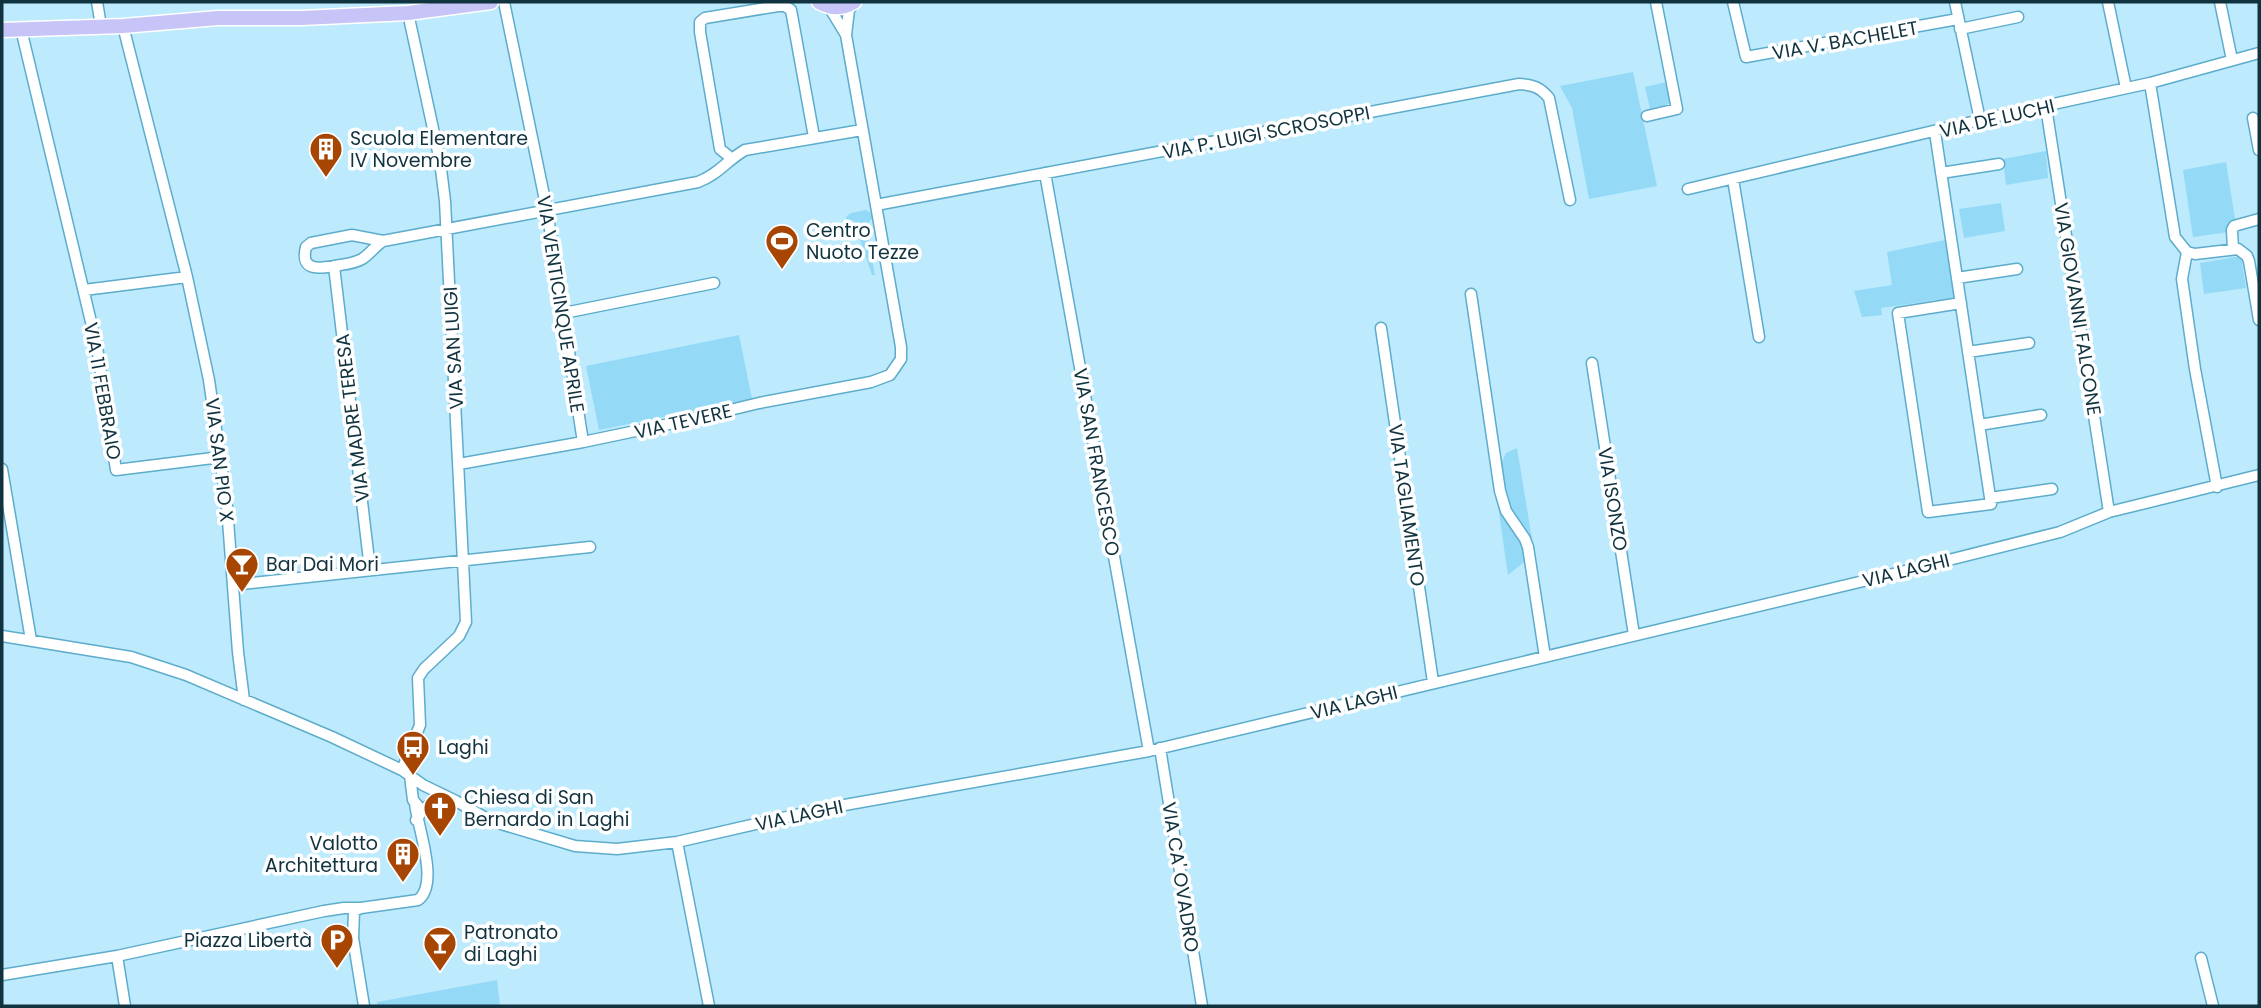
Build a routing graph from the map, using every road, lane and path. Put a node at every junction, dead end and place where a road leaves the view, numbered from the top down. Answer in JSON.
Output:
{"nodes":[{"id":1,"x":97,"y":2,"type":"edge"},
{"id":2,"x":491,"y":2,"type":"edge"},
{"id":3,"x":504,"y":2,"type":"edge"},
{"id":4,"x":854,"y":2,"type":"edge"},
{"id":5,"x":1656,"y":2,"type":"edge"},
{"id":6,"x":1733,"y":2,"type":"edge"},
{"id":7,"x":1955,"y":2,"type":"edge"},
{"id":8,"x":2108,"y":2,"type":"edge"},
{"id":9,"x":2220,"y":2,"type":"edge"},
{"id":10,"x":824,"y":4,"type":"edge"},
{"id":11,"x":413,"y":9,"type":"edge"},
{"id":12,"x":2018,"y":17,"type":"dead end"},
{"id":13,"x":1959,"y":24,"type":"junction"},
{"id":14,"x":128,"y":25,"type":"junction"},
{"id":15,"x":101,"y":26,"type":"junction"},
{"id":16,"x":21,"y":29,"type":"junction"},
{"id":17,"x":2,"y":30,"type":"edge"},
{"id":18,"x":846,"y":35,"type":"junction"},
{"id":19,"x":2259,"y":53,"type":"edge"},
{"id":20,"x":2232,"y":60,"type":"junction"},
{"id":21,"x":2150,"y":83,"type":"junction"},
{"id":22,"x":2126,"y":88,"type":"junction"},
{"id":23,"x":2046,"y":107,"type":"junction"},
{"id":24,"x":1647,"y":116,"type":"dead end"},
{"id":25,"x":2253,"y":118,"type":"dead end"},
{"id":26,"x":1980,"y":120,"type":"junction"},
{"id":27,"x":862,"y":130,"type":"junction"},
{"id":28,"x":1935,"y":132,"type":"junction"},
{"id":29,"x":814,"y":137,"type":"junction"},
{"id":30,"x":2259,"y":150,"type":"edge"},
{"id":31,"x":731,"y":158,"type":"junction"},
{"id":32,"x":1998,"y":164,"type":"dead end"},
{"id":33,"x":1045,"y":173,"type":"junction"},
{"id":34,"x":1941,"y":173,"type":"junction"},
{"id":35,"x":1733,"y":179,"type":"junction"},
{"id":36,"x":1688,"y":189,"type":"dead end"},
{"id":37,"x":1570,"y":200,"type":"dead end"},
{"id":38,"x":876,"y":205,"type":"junction"},
{"id":39,"x":547,"y":210,"type":"junction"},
{"id":40,"x":2259,"y":219,"type":"edge"},
{"id":41,"x":446,"y":228,"type":"junction"},
{"id":42,"x":383,"y":241,"type":"junction"},
{"id":43,"x":2233,"y":249,"type":"junction"},
{"id":44,"x":2188,"y":252,"type":"junction"},
{"id":45,"x":334,"y":266,"type":"junction"},
{"id":46,"x":2017,"y":269,"type":"dead end"},
{"id":47,"x":187,"y":277,"type":"junction"},
{"id":48,"x":1957,"y":278,"type":"junction"},
{"id":49,"x":714,"y":283,"type":"dead end"},
{"id":50,"x":84,"y":290,"type":"junction"},
{"id":51,"x":1471,"y":293,"type":"dead end"},
{"id":52,"x":1961,"y":303,"type":"junction"},
{"id":53,"x":564,"y":313,"type":"junction"},
{"id":54,"x":2259,"y":320,"type":"edge"},
{"id":55,"x":1381,"y":328,"type":"dead end"},
{"id":56,"x":1759,"y":337,"type":"dead end"},
{"id":57,"x":2029,"y":343,"type":"dead end"},
{"id":58,"x":1968,"y":352,"type":"junction"},
{"id":59,"x":1592,"y":363,"type":"dead end"},
{"id":60,"x":2041,"y":415,"type":"dead end"},
{"id":61,"x":1979,"y":425,"type":"junction"},
{"id":62,"x":583,"y":442,"type":"junction"},
{"id":63,"x":220,"y":457,"type":"junction"},
{"id":64,"x":459,"y":464,"type":"junction"},
{"id":65,"x":2,"y":469,"type":"edge"},
{"id":66,"x":2259,"y":475,"type":"edge"},
{"id":67,"x":2217,"y":486,"type":"junction"},
{"id":68,"x":2052,"y":489,"type":"dead end"},
{"id":69,"x":1990,"y":498,"type":"junction"},
{"id":70,"x":2109,"y":512,"type":"junction"},
{"id":71,"x":590,"y":547,"type":"dead end"},
{"id":72,"x":464,"y":560,"type":"junction"},
{"id":73,"x":370,"y":569,"type":"junction"},
{"id":74,"x":233,"y":585,"type":"junction"},
{"id":75,"x":1634,"y":635,"type":"junction"},
{"id":76,"x":2,"y":636,"type":"edge"},
{"id":77,"x":31,"y":640,"type":"junction"},
{"id":78,"x":1545,"y":657,"type":"junction"},
{"id":79,"x":1433,"y":682,"type":"junction"},
{"id":80,"x":244,"y":700,"type":"junction"},
{"id":81,"x":1154,"y":750,"type":"junction"},
{"id":82,"x":406,"y":773,"type":"junction"},
{"id":83,"x":423,"y":796,"type":"junction"},
{"id":84,"x":677,"y":842,"type":"junction"},
{"id":85,"x":361,"y":908,"type":"junction"},
{"id":86,"x":117,"y":956,"type":"junction"},
{"id":87,"x":2201,"y":958,"type":"dead end"},
{"id":88,"x":2,"y":975,"type":"edge"},
{"id":89,"x":125,"y":1006,"type":"edge"},
{"id":90,"x":364,"y":1006,"type":"edge"},
{"id":91,"x":709,"y":1006,"type":"edge"},
{"id":92,"x":1202,"y":1006,"type":"edge"},
{"id":93,"x":2213,"y":1006,"type":"edge"}],
"edges":[{"from":1,"to":15,"type":"street"},
{"from":2,"to":11,"type":"main road"},
{"from":3,"to":39,"type":"street","name":"VIA VENTICINQUE APRILE"},
{"from":4,"to":10,"type":"main road"},
{"from":4,"to":18,"type":"street"},
{"from":5,"to":24,"type":"street"},
{"from":6,"to":13,"type":"street","name":"VIA V. BACHELET"},
{"from":7,"to":13,"type":"street"},
{"from":8,"to":22,"type":"street"},
{"from":9,"to":20,"type":"street"},
{"from":10,"to":18,"type":"street"},
{"from":11,"to":14,"type":"main road"},
{"from":11,"to":41,"type":"street","name":"VIA SAN LUIGI"},
{"from":12,"to":13,"type":"street"},
{"from":13,"to":26,"type":"street"},
{"from":14,"to":15,"type":"main road"},
{"from":14,"to":47,"type":"street","name":"VIA SAN PIO X"},
{"from":15,"to":16,"type":"main road"},
{"from":16,"to":17,"type":"main road"},
{"from":16,"to":50,"type":"street","name":"VIA 11 FEBBRAIO"},
{"from":18,"to":27,"type":"street"},
{"from":19,"to":20,"type":"street","name":"VIA DE LUCHI"},
{"from":20,"to":21,"type":"street","name":"VIA DE LUCHI"},
{"from":21,"to":22,"type":"street","name":"VIA DE LUCHI"},
{"from":21,"to":44,"type":"street"},
{"from":22,"to":23,"type":"street","name":"VIA DE LUCHI"},
{"from":23,"to":26,"type":"street","name":"VIA DE LUCHI"},
{"from":23,"to":70,"type":"street","name":"VIA GIOVANNI FALCONE"},
{"from":25,"to":30,"type":"street"},
{"from":26,"to":28,"type":"street","name":"VIA DE LUCHI"},
{"from":27,"to":29,"type":"street"},
{"from":27,"to":38,"type":"street"},
{"from":28,"to":34,"type":"street"},
{"from":28,"to":35,"type":"street","name":"VIA DE LUCHI"},
{"from":29,"to":31,"type":"street"},
{"from":29,"to":31,"type":"street"},
{"from":31,"to":39,"type":"street"},
{"from":32,"to":34,"type":"street"},
{"from":33,"to":37,"type":"street","name":"VIA P. LUIGI SCROSOPPI"},
{"from":33,"to":38,"type":"street","name":"VIA P. LUIGI SCROSOPPI"},
{"from":33,"to":81,"type":"street","name":"VIA SAN FRANCESCO"},
{"from":34,"to":48,"type":"street"},
{"from":35,"to":36,"type":"street","name":"VIA DE LUCHI"},
{"from":35,"to":56,"type":"street"},
{"from":38,"to":62,"type":"street","name":"VIA TEVERE"},
{"from":39,"to":41,"type":"street"},
{"from":39,"to":53,"type":"street","name":"VIA VENTICINQUE APRILE"},
{"from":40,"to":43,"type":"street"},
{"from":41,"to":42,"type":"street"},
{"from":41,"to":64,"type":"street","name":"VIA SAN LUIGI"},
{"from":42,"to":45,"type":"street"},
{"from":42,"to":45,"type":"street"},
{"from":43,"to":44,"type":"street"},
{"from":43,"to":54,"type":"street"},
{"from":44,"to":67,"type":"street"},
{"from":45,"to":73,"type":"street","name":"VIA MADRE TERESA"},
{"from":46,"to":48,"type":"street"},
{"from":47,"to":50,"type":"street"},
{"from":47,"to":63,"type":"street","name":"VIA SAN PIO X"},
{"from":48,"to":52,"type":"street"},
{"from":49,"to":53,"type":"street"},
{"from":50,"to":63,"type":"street","name":"VIA 11 FEBBRAIO"},
{"from":51,"to":78,"type":"street"},
{"from":52,"to":58,"type":"street"},
{"from":52,"to":69,"type":"street"},
{"from":53,"to":62,"type":"street","name":"VIA VENTICINQUE APRILE"},
{"from":55,"to":79,"type":"street","name":"VIA TAGLIAMENTO"},
{"from":57,"to":58,"type":"street"},
{"from":58,"to":61,"type":"street"},
{"from":59,"to":75,"type":"street","name":"VIA ISONZO"},
{"from":60,"to":61,"type":"street"},
{"from":61,"to":69,"type":"street"},
{"from":62,"to":64,"type":"street","name":"VIA TEVERE"},
{"from":63,"to":74,"type":"street","name":"VIA SAN PIO X"},
{"from":64,"to":72,"type":"street","name":"VIA SAN LUIGI"},
{"from":65,"to":77,"type":"street"},
{"from":66,"to":67,"type":"street","name":"VIA LAGHI"},
{"from":67,"to":70,"type":"street","name":"VIA LAGHI"},
{"from":68,"to":69,"type":"street"},
{"from":70,"to":75,"type":"street","name":"VIA LAGHI"},
{"from":71,"to":72,"type":"street"},
{"from":72,"to":73,"type":"street"},
{"from":72,"to":82,"type":"street","name":"VIA SAN LUIGI"},
{"from":73,"to":74,"type":"street"},
{"from":74,"to":80,"type":"street","name":"VIA SAN PIO X"},
{"from":75,"to":78,"type":"street","name":"VIA LAGHI"},
{"from":76,"to":77,"type":"street"},
{"from":77,"to":80,"type":"street"},
{"from":78,"to":79,"type":"street","name":"VIA LAGHI"},
{"from":79,"to":81,"type":"street","name":"VIA LAGHI"},
{"from":80,"to":82,"type":"street"},
{"from":81,"to":84,"type":"street","name":"VIA LAGHI"},
{"from":81,"to":92,"type":"street","name":"VIA CA' OVADRO"},
{"from":82,"to":83,"type":"street"},
{"from":83,"to":84,"type":"street","name":"VIA LAGHI"},
{"from":83,"to":85,"type":"street"},
{"from":84,"to":91,"type":"street"},
{"from":85,"to":86,"type":"street"},
{"from":85,"to":90,"type":"street"},
{"from":86,"to":88,"type":"street"},
{"from":86,"to":89,"type":"street"},
{"from":87,"to":93,"type":"street"}]}
